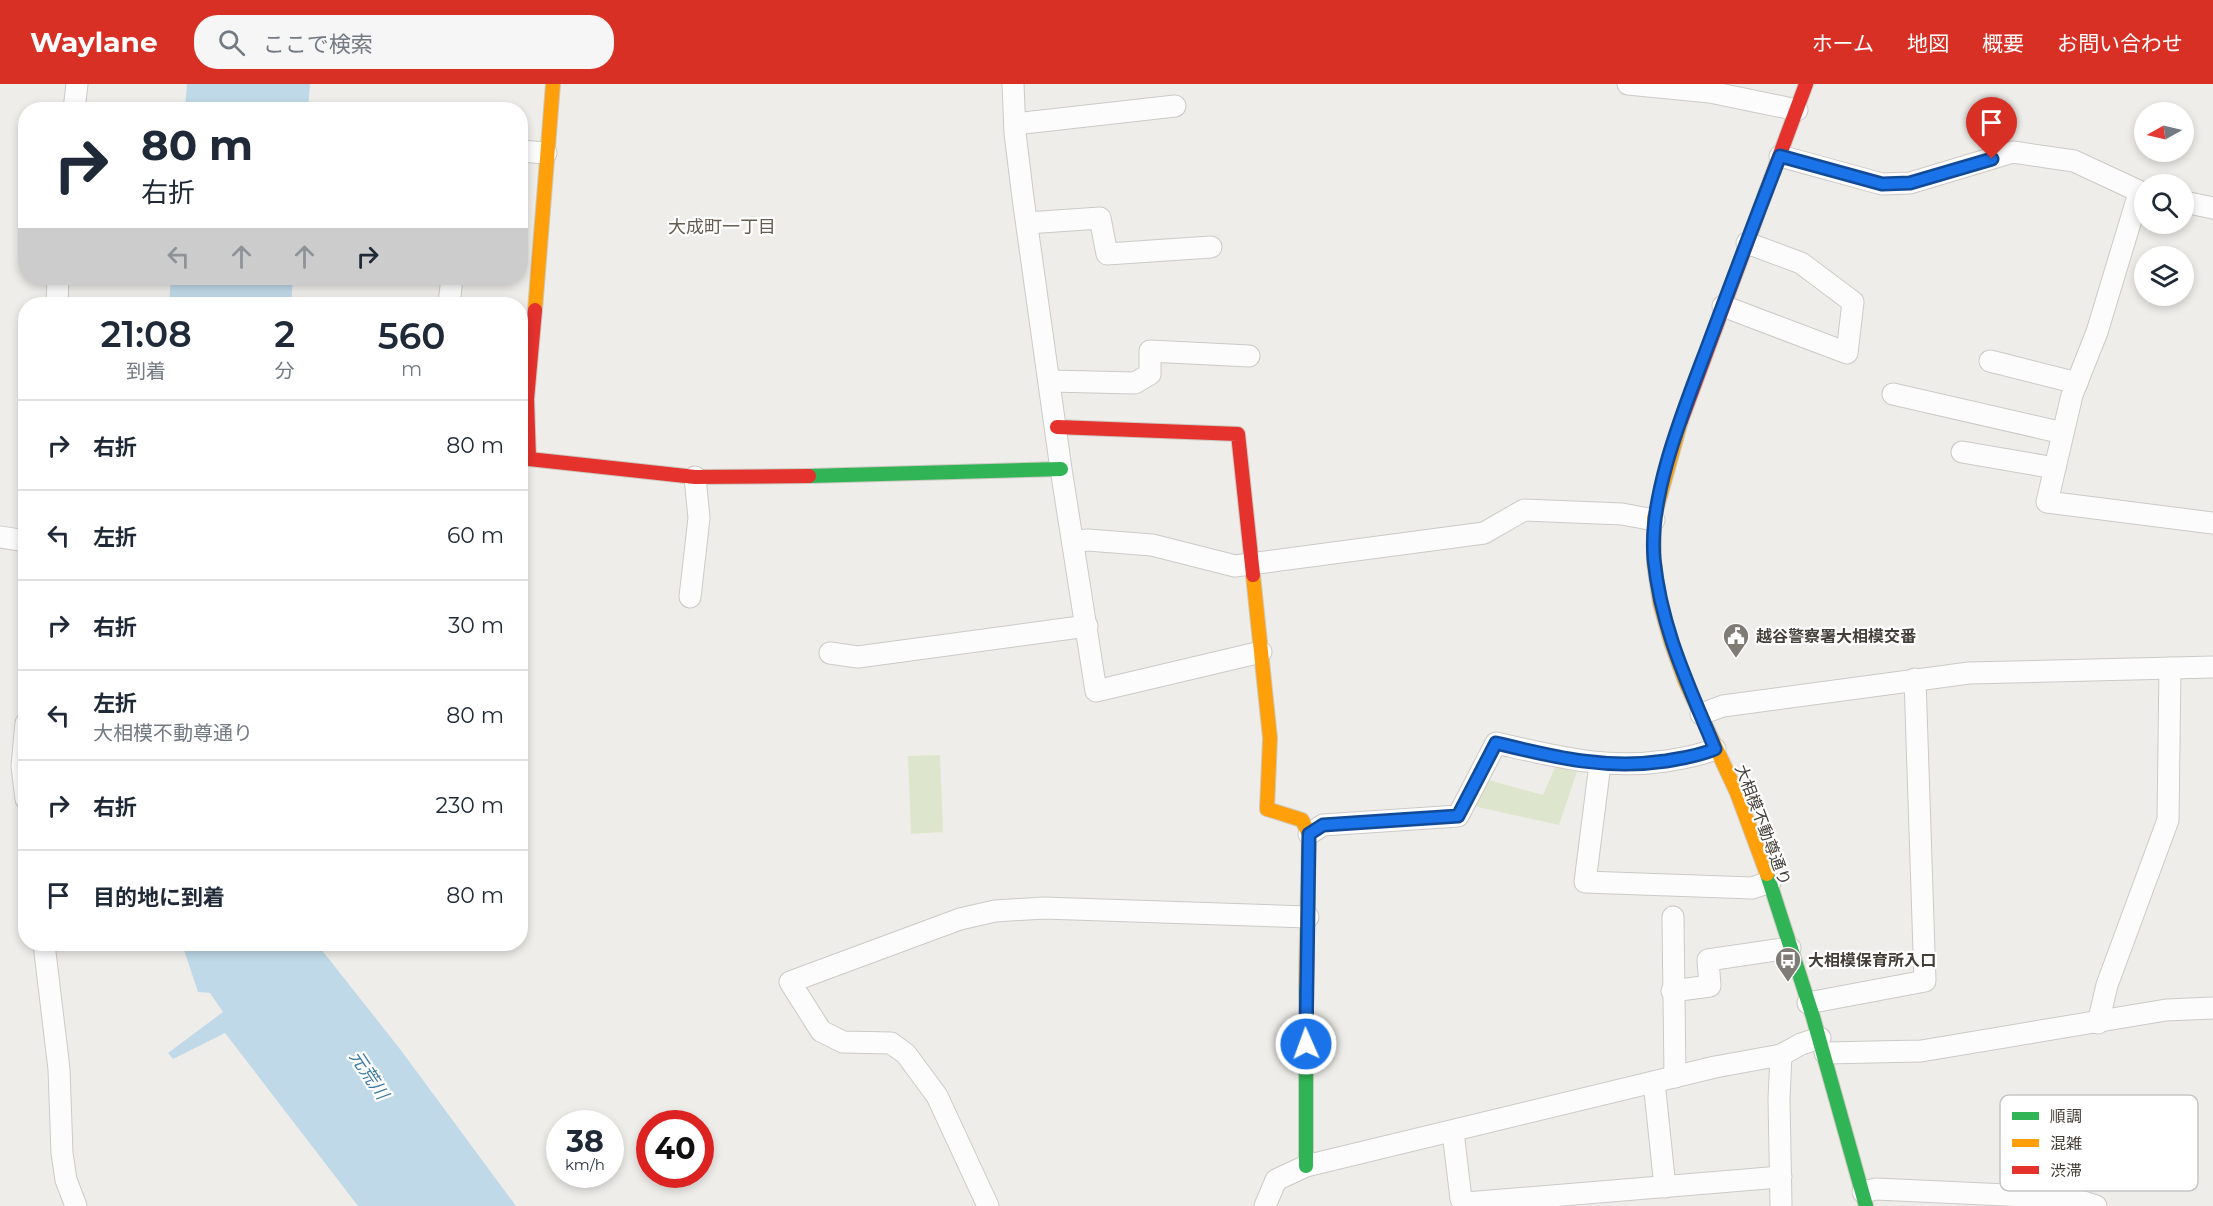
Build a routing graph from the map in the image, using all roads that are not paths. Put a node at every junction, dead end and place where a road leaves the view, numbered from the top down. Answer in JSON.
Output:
{"nodes":[{"id":1,"x":77,"y":84,"type":"edge"},
{"id":2,"x":554,"y":84,"type":"edge"},
{"id":3,"x":1013,"y":84,"type":"edge"},
{"id":4,"x":1628,"y":84,"type":"edge"},
{"id":5,"x":1806,"y":84,"type":"edge"},
{"id":6,"x":75,"y":102,"type":"edge"},
{"id":7,"x":1175,"y":106,"type":"dead end"},
{"id":8,"x":1797,"y":110,"type":"junction"},
{"id":9,"x":1015,"y":124,"type":"junction"},
{"id":10,"x":528,"y":152,"type":"edge"},
{"id":11,"x":546,"y":153,"type":"junction"},
{"id":12,"x":1780,"y":156,"type":"junction"},
{"id":13,"x":2134,"y":189,"type":"edge"},
{"id":14,"x":2194,"y":204,"type":"edge"},
{"id":15,"x":2213,"y":208,"type":"edge"},
{"id":16,"x":2134,"y":218,"type":"edge"},
{"id":17,"x":1027,"y":224,"type":"junction"},
{"id":18,"x":1747,"y":243,"type":"junction"},
{"id":19,"x":1211,"y":247,"type":"dead end"},
{"id":20,"x":530,"y":255,"type":"edge"},
{"id":21,"x":1723,"y":306,"type":"junction"},
{"id":22,"x":528,"y":351,"type":"edge"},
{"id":23,"x":1249,"y":356,"type":"dead end"},
{"id":24,"x":1990,"y":362,"type":"dead end"},
{"id":25,"x":1050,"y":381,"type":"junction"},
{"id":26,"x":2077,"y":383,"type":"junction"},
{"id":27,"x":1893,"y":394,"type":"dead end"},
{"id":28,"x":1057,"y":427,"type":"junction"},
{"id":29,"x":528,"y":429,"type":"edge"},
{"id":30,"x":2063,"y":433,"type":"junction"},
{"id":31,"x":1962,"y":452,"type":"dead end"},
{"id":32,"x":2055,"y":468,"type":"junction"},
{"id":33,"x":1061,"y":469,"type":"junction"},
{"id":34,"x":695,"y":477,"type":"junction"},
{"id":35,"x":1654,"y":520,"type":"junction"},
{"id":36,"x":2213,"y":524,"type":"edge"},
{"id":37,"x":0,"y":537,"type":"edge"},
{"id":38,"x":18,"y":540,"type":"edge"},
{"id":39,"x":1074,"y":541,"type":"junction"},
{"id":40,"x":1250,"y":565,"type":"junction"},
{"id":41,"x":690,"y":597,"type":"dead end"},
{"id":42,"x":1087,"y":626,"type":"junction"},
{"id":43,"x":1261,"y":652,"type":"junction"},
{"id":44,"x":830,"y":653,"type":"dead end"},
{"id":45,"x":2213,"y":667,"type":"edge"},
{"id":46,"x":2170,"y":668,"type":"junction"},
{"id":47,"x":1915,"y":679,"type":"junction"},
{"id":48,"x":1701,"y":714,"type":"junction"},
{"id":49,"x":1715,"y":749,"type":"junction"},
{"id":50,"x":1600,"y":764,"type":"junction"},
{"id":51,"x":1309,"y":834,"type":"junction"},
{"id":52,"x":1770,"y":882,"type":"junction"},
{"id":53,"x":1308,"y":916,"type":"junction"},
{"id":54,"x":1672,"y":917,"type":"dead end"},
{"id":55,"x":1790,"y":948,"type":"junction"},
{"id":56,"x":45,"y":951,"type":"edge"},
{"id":57,"x":1672,"y":991,"type":"junction"},
{"id":58,"x":1808,"y":1004,"type":"junction"},
{"id":59,"x":2213,"y":1008,"type":"edge"},
{"id":60,"x":2098,"y":1023,"type":"junction"},
{"id":61,"x":1822,"y":1045,"type":"junction"},
{"id":62,"x":1781,"y":1055,"type":"junction"},
{"id":63,"x":1675,"y":1077,"type":"junction"},
{"id":64,"x":1654,"y":1082,"type":"junction"},
{"id":65,"x":1453,"y":1132,"type":"junction"},
{"id":66,"x":1306,"y":1166,"type":"junction"},
{"id":67,"x":1781,"y":1177,"type":"junction"},
{"id":68,"x":1665,"y":1188,"type":"junction"},
{"id":69,"x":1864,"y":1199,"type":"edge"},
{"id":70,"x":76,"y":1206,"type":"edge"},
{"id":71,"x":988,"y":1206,"type":"edge"},
{"id":72,"x":1265,"y":1206,"type":"edge"},
{"id":73,"x":1781,"y":1206,"type":"edge"},
{"id":74,"x":2096,"y":1206,"type":"edge"}],
"edges":[{"from":1,"to":6,"type":"street"},
{"from":2,"to":11,"type":"street"},
{"from":3,"to":9,"type":"street"},
{"from":4,"to":8,"type":"street"},
{"from":5,"to":8,"type":"street","name":"大相模不動尊通り"},
{"from":7,"to":9,"type":"street"},
{"from":8,"to":12,"type":"street","name":"大相模不動尊通り"},
{"from":9,"to":17,"type":"street"},
{"from":10,"to":11,"type":"street"},
{"from":11,"to":20,"type":"street"},
{"from":12,"to":13,"type":"street"},
{"from":12,"to":18,"type":"street","name":"大相模不動尊通り"},
{"from":14,"to":15,"type":"street"},
{"from":16,"to":26,"type":"street"},
{"from":17,"to":19,"type":"street"},
{"from":17,"to":25,"type":"street"},
{"from":18,"to":21,"type":"street","name":"大相模不動尊通り"},
{"from":18,"to":21,"type":"street"},
{"from":20,"to":22,"type":"street"},
{"from":21,"to":35,"type":"street","name":"大相模不動尊通り"},
{"from":23,"to":25,"type":"street"},
{"from":24,"to":26,"type":"street"},
{"from":25,"to":28,"type":"street"},
{"from":26,"to":30,"type":"street"},
{"from":27,"to":30,"type":"street"},
{"from":28,"to":33,"type":"street"},
{"from":28,"to":40,"type":"street"},
{"from":29,"to":34,"type":"street"},
{"from":30,"to":32,"type":"street"},
{"from":31,"to":32,"type":"street"},
{"from":32,"to":36,"type":"street"},
{"from":33,"to":34,"type":"street"},
{"from":33,"to":39,"type":"street"},
{"from":34,"to":41,"type":"street"},
{"from":35,"to":40,"type":"street"},
{"from":35,"to":48,"type":"street","name":"大相模不動尊通り"},
{"from":37,"to":38,"type":"street"},
{"from":39,"to":40,"type":"street"},
{"from":39,"to":42,"type":"street"},
{"from":40,"to":43,"type":"street"},
{"from":42,"to":43,"type":"street"},
{"from":42,"to":44,"type":"street"},
{"from":43,"to":51,"type":"street"},
{"from":45,"to":46,"type":"street"},
{"from":46,"to":47,"type":"street"},
{"from":46,"to":60,"type":"street"},
{"from":47,"to":48,"type":"street"},
{"from":47,"to":58,"type":"street"},
{"from":48,"to":49,"type":"street","name":"大相模不動尊通り"},
{"from":49,"to":50,"type":"street"},
{"from":49,"to":52,"type":"street","name":"大相模不動尊通り"},
{"from":50,"to":51,"type":"street"},
{"from":50,"to":52,"type":"street"},
{"from":51,"to":53,"type":"street"},
{"from":52,"to":55,"type":"street","name":"大相模不動尊通り"},
{"from":53,"to":66,"type":"street"},
{"from":53,"to":71,"type":"street"},
{"from":54,"to":57,"type":"street"},
{"from":55,"to":57,"type":"street"},
{"from":55,"to":58,"type":"street","name":"大相模不動尊通り"},
{"from":56,"to":70,"type":"street"},
{"from":57,"to":63,"type":"street"},
{"from":58,"to":61,"type":"street","name":"大相模不動尊通り"},
{"from":59,"to":60,"type":"street"},
{"from":60,"to":61,"type":"street"},
{"from":61,"to":62,"type":"street"},
{"from":61,"to":69,"type":"street","name":"大相模不動尊通り"},
{"from":62,"to":63,"type":"street"},
{"from":62,"to":67,"type":"street"},
{"from":63,"to":64,"type":"street"},
{"from":64,"to":65,"type":"street"},
{"from":64,"to":68,"type":"street"},
{"from":65,"to":66,"type":"street"},
{"from":65,"to":68,"type":"street"},
{"from":66,"to":72,"type":"street"},
{"from":67,"to":68,"type":"street"},
{"from":67,"to":73,"type":"street"},
{"from":69,"to":74,"type":"street"}]}
